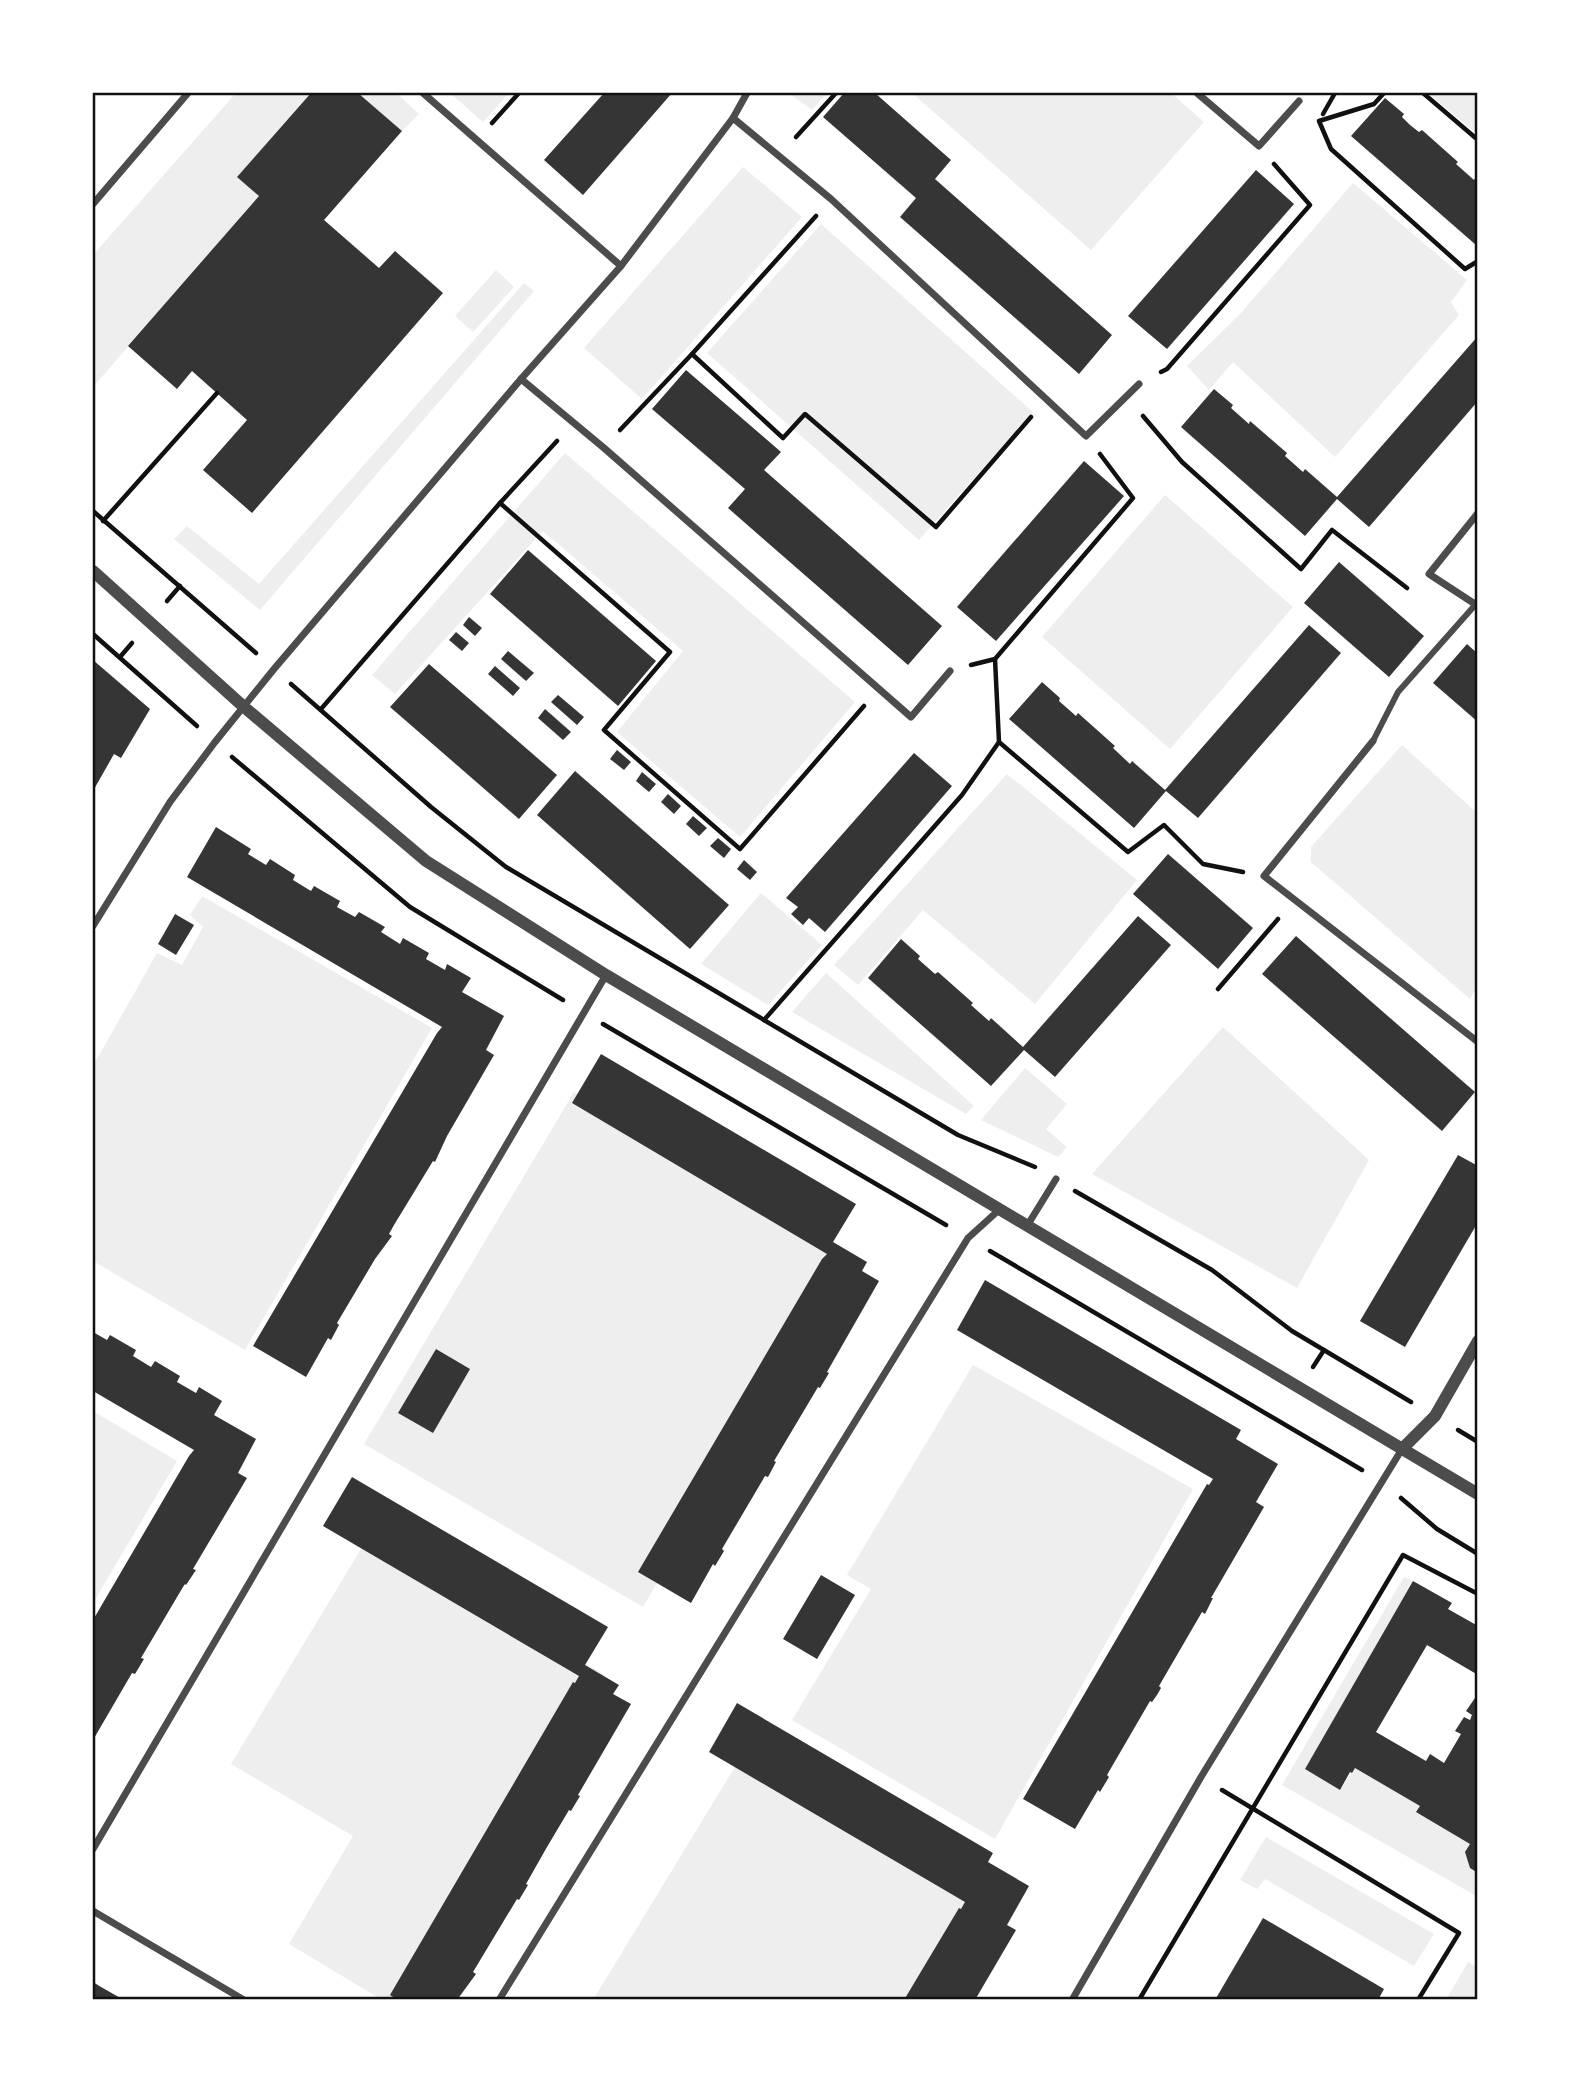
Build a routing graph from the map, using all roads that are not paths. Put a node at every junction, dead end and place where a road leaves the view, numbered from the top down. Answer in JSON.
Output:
{"nodes":[{"id":1,"x":423,"y":93,"type":"edge"},
{"id":2,"x":747,"y":93,"type":"edge"},
{"id":3,"x":1198,"y":93,"type":"edge"},
{"id":4,"x":185,"y":94,"type":"edge"},
{"id":5,"x":1299,"y":101,"type":"dead end"},
{"id":6,"x":733,"y":118,"type":"junction"},
{"id":7,"x":93,"y":204,"type":"edge"},
{"id":8,"x":621,"y":266,"type":"junction"},
{"id":9,"x":521,"y":379,"type":"junction"},
{"id":10,"x":1139,"y":384,"type":"road end"},
{"id":11,"x":1478,"y":513,"type":"edge"},
{"id":12,"x":93,"y":571,"type":"edge"},
{"id":13,"x":1477,"y":605,"type":"edge"},
{"id":14,"x":950,"y":671,"type":"road end"},
{"id":15,"x":244,"y":707,"type":"junction"},
{"id":16,"x":1373,"y":741,"type":"joint"},
{"id":17,"x":93,"y":926,"type":"edge"},
{"id":18,"x":606,"y":975,"type":"junction"},
{"id":19,"x":1478,"y":1042,"type":"edge"},
{"id":20,"x":1056,"y":1179,"type":"road end"},
{"id":21,"x":1000,"y":1209,"type":"junction"},
{"id":22,"x":1027,"y":1226,"type":"junction"},
{"id":23,"x":1478,"y":1341,"type":"edge"},
{"id":24,"x":1402,"y":1449,"type":"junction"},
{"id":25,"x":1478,"y":1494,"type":"edge"},
{"id":26,"x":93,"y":1849,"type":"edge"},
{"id":27,"x":93,"y":1911,"type":"edge"},
{"id":28,"x":244,"y":2000,"type":"edge"},
{"id":29,"x":499,"y":2000,"type":"edge"},
{"id":30,"x":1072,"y":2000,"type":"edge"}],
"edges":[{"from":1,"to":8,"type":"street"},
{"from":2,"to":6,"type":"street"},
{"from":3,"to":5,"type":"street"},
{"from":4,"to":7,"type":"street"},
{"from":6,"to":8,"type":"street"},
{"from":6,"to":10,"type":"street"},
{"from":8,"to":9,"type":"street"},
{"from":9,"to":14,"type":"street"},
{"from":9,"to":15,"type":"street"},
{"from":11,"to":13,"type":"street"},
{"from":12,"to":15,"type":"street"},
{"from":13,"to":16,"type":"street"},
{"from":15,"to":17,"type":"street"},
{"from":15,"to":18,"type":"street"},
{"from":16,"to":19,"type":"street"},
{"from":18,"to":21,"type":"street"},
{"from":18,"to":26,"type":"street"},
{"from":20,"to":22,"type":"street"},
{"from":21,"to":22,"type":"street"},
{"from":21,"to":29,"type":"street"},
{"from":22,"to":24,"type":"street"},
{"from":23,"to":24,"type":"street"},
{"from":24,"to":25,"type":"street"},
{"from":24,"to":30,"type":"street"},
{"from":27,"to":28,"type":"street"}]}
